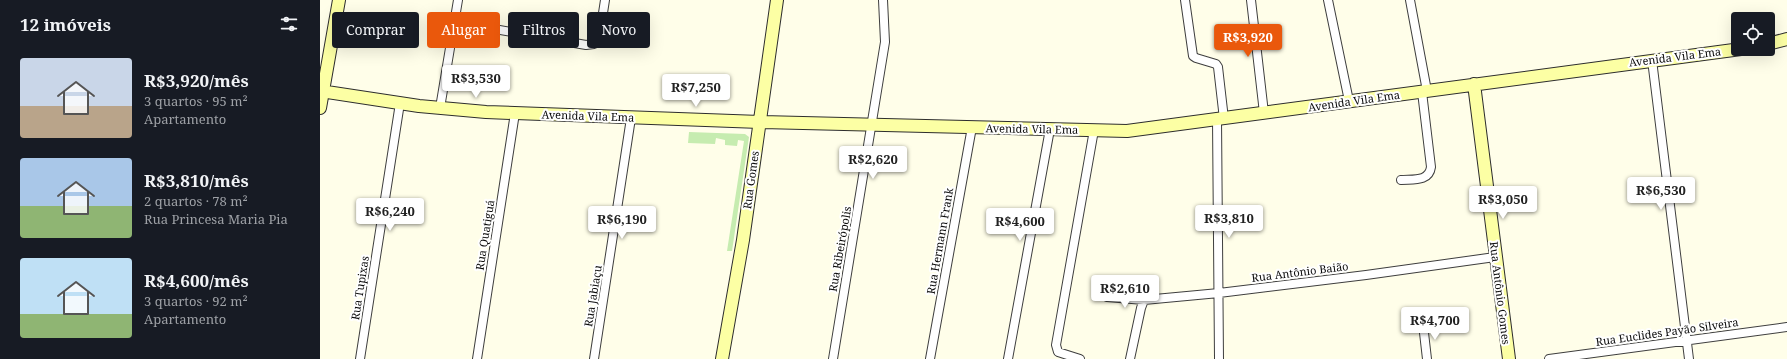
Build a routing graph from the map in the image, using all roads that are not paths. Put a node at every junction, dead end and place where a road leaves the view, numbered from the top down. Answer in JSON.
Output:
{"nodes":[{"id":1,"x":339,"y":0,"type":"edge"},
{"id":2,"x":458,"y":0,"type":"edge"},
{"id":3,"x":605,"y":0,"type":"edge"},
{"id":4,"x":777,"y":0,"type":"edge"},
{"id":5,"x":883,"y":0,"type":"edge"},
{"id":6,"x":1185,"y":0,"type":"edge"},
{"id":7,"x":1251,"y":0,"type":"edge"},
{"id":8,"x":1328,"y":0,"type":"edge"},
{"id":9,"x":1410,"y":0,"type":"edge"},
{"id":10,"x":456,"y":12,"type":"edge"},
{"id":11,"x":500,"y":30,"type":"edge"},
{"id":12,"x":1787,"y":39,"type":"edge"},
{"id":13,"x":1775,"y":42,"type":"edge"},
{"id":14,"x":450,"y":48,"type":"edge"},
{"id":15,"x":1731,"y":50,"type":"edge"},
{"id":16,"x":1652,"y":60,"type":"junction"},
{"id":17,"x":1474,"y":84,"type":"junction"},
{"id":18,"x":321,"y":91,"type":"edge"},
{"id":19,"x":1425,"y":91,"type":"junction"},
{"id":20,"x":1349,"y":101,"type":"junction"},
{"id":21,"x":400,"y":103,"type":"junction"},
{"id":22,"x":320,"y":108,"type":"edge"},
{"id":23,"x":440,"y":108,"type":"junction"},
{"id":24,"x":515,"y":113,"type":"junction"},
{"id":25,"x":1264,"y":113,"type":"junction"},
{"id":26,"x":631,"y":118,"type":"junction"},
{"id":27,"x":1221,"y":119,"type":"junction"},
{"id":28,"x":760,"y":122,"type":"junction"},
{"id":29,"x":872,"y":125,"type":"junction"},
{"id":30,"x":972,"y":127,"type":"junction"},
{"id":31,"x":1050,"y":129,"type":"junction"},
{"id":32,"x":1094,"y":130,"type":"junction"},
{"id":33,"x":1401,"y":180,"type":"dead end"},
{"id":34,"x":1495,"y":257,"type":"junction"},
{"id":35,"x":1219,"y":293,"type":"junction"},
{"id":36,"x":1107,"y":297,"type":"dead end"},
{"id":37,"x":1144,"y":300,"type":"junction"},
{"id":38,"x":1423,"y":324,"type":"dead end"},
{"id":39,"x":1787,"y":327,"type":"edge"},
{"id":40,"x":1687,"y":340,"type":"junction"},
{"id":41,"x":360,"y":359,"type":"edge"},
{"id":42,"x":477,"y":359,"type":"edge"},
{"id":43,"x":594,"y":359,"type":"edge"},
{"id":44,"x":722,"y":359,"type":"edge"},
{"id":45,"x":832,"y":359,"type":"edge"},
{"id":46,"x":930,"y":359,"type":"edge"},
{"id":47,"x":1008,"y":359,"type":"edge"},
{"id":48,"x":1080,"y":359,"type":"edge"},
{"id":49,"x":1130,"y":359,"type":"edge"},
{"id":50,"x":1219,"y":359,"type":"edge"},
{"id":51,"x":1427,"y":359,"type":"edge"},
{"id":52,"x":1509,"y":359,"type":"edge"},
{"id":53,"x":1549,"y":359,"type":"edge"},
{"id":54,"x":1689,"y":359,"type":"edge"}],
"edges":[{"from":1,"to":18,"type":"main road"},
{"from":2,"to":10,"type":"street"},
{"from":3,"to":11,"type":"street"},
{"from":4,"to":28,"type":"main road","name":"Rua Gomes"},
{"from":5,"to":29,"type":"street","name":"Rua Ribeirópolis"},
{"from":6,"to":27,"type":"street"},
{"from":7,"to":25,"type":"street"},
{"from":8,"to":20,"type":"street"},
{"from":9,"to":19,"type":"street"},
{"from":12,"to":13,"type":"main road"},
{"from":14,"to":23,"type":"street"},
{"from":15,"to":16,"type":"main road","name":"Avenida Vila Ema"},
{"from":16,"to":17,"type":"main road","name":"Avenida Vila Ema"},
{"from":16,"to":40,"type":"street"},
{"from":17,"to":19,"type":"main road","name":"Avenida Vila Ema"},
{"from":17,"to":34,"type":"main road","name":"Rua Antônio Gomes"},
{"from":18,"to":21,"type":"main road","name":"Avenida Vila Ema"},
{"from":18,"to":22,"type":"main road"},
{"from":19,"to":20,"type":"main road","name":"Avenida Vila Ema"},
{"from":19,"to":33,"type":"street"},
{"from":20,"to":25,"type":"main road","name":"Avenida Vila Ema"},
{"from":21,"to":23,"type":"main road","name":"Avenida Vila Ema"},
{"from":21,"to":41,"type":"street","name":"Rua Tupixas"},
{"from":23,"to":24,"type":"main road","name":"Avenida Vila Ema"},
{"from":24,"to":26,"type":"main road","name":"Avenida Vila Ema"},
{"from":24,"to":42,"type":"street","name":"Rua Quatiguá"},
{"from":25,"to":27,"type":"main road","name":"Avenida Vila Ema"},
{"from":26,"to":28,"type":"main road","name":"Avenida Vila Ema"},
{"from":26,"to":43,"type":"street","name":"Rua Jabiaçu"},
{"from":27,"to":32,"type":"main road","name":"Avenida Vila Ema"},
{"from":27,"to":35,"type":"street"},
{"from":28,"to":29,"type":"main road","name":"Avenida Vila Ema"},
{"from":28,"to":44,"type":"main road","name":"Rua Gomes"},
{"from":29,"to":30,"type":"main road","name":"Avenida Vila Ema"},
{"from":29,"to":45,"type":"street","name":"Rua Ribeirópolis"},
{"from":30,"to":31,"type":"main road","name":"Avenida Vila Ema"},
{"from":30,"to":46,"type":"street","name":"Rua Hermann Frank"},
{"from":31,"to":32,"type":"main road","name":"Avenida Vila Ema"},
{"from":31,"to":47,"type":"street"},
{"from":32,"to":48,"type":"street"},
{"from":34,"to":35,"type":"street","name":"Rua Antônio Baião"},
{"from":34,"to":52,"type":"main road","name":"Rua Antônio Gomes"},
{"from":35,"to":37,"type":"street","name":"Rua Antônio Baião"},
{"from":35,"to":50,"type":"street"},
{"from":36,"to":37,"type":"street","name":"Rua Antônio Baião"},
{"from":37,"to":49,"type":"street"},
{"from":38,"to":51,"type":"street"},
{"from":39,"to":40,"type":"street","name":"Rua Euclides Payão Silveira"},
{"from":40,"to":53,"type":"street","name":"Rua Euclides Payão Silveira"},
{"from":40,"to":54,"type":"street"}]}
